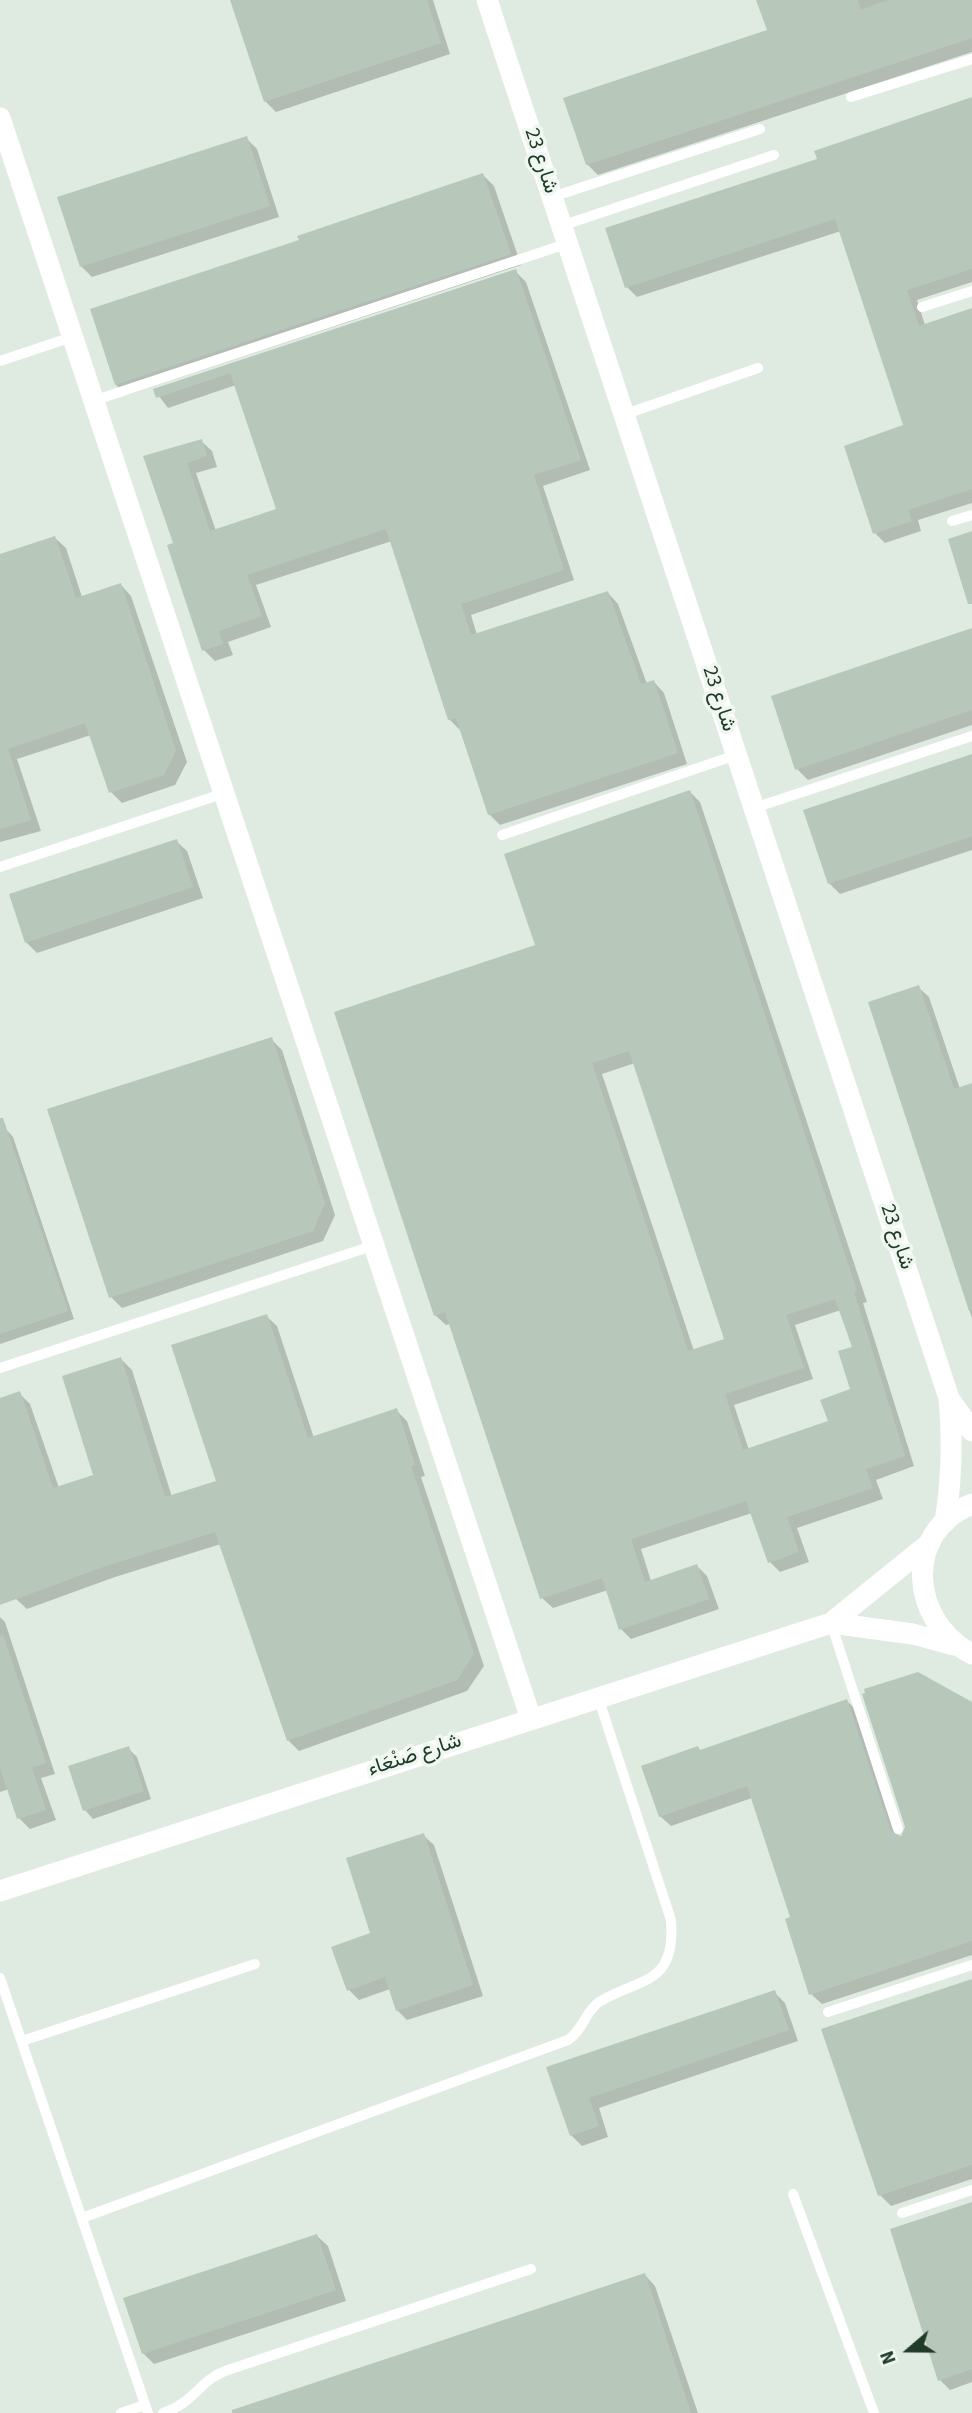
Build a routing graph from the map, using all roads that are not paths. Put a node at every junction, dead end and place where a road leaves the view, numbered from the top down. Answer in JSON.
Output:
{"nodes":[{"id":1,"x":487,"y":0,"type":"edge"},
{"id":2,"x":972,"y":60,"type":"edge"},
{"id":3,"x":851,"y":97,"type":"dead end"},
{"id":4,"x":0,"y":118,"type":"edge"},
{"id":5,"x":760,"y":129,"type":"dead end"},
{"id":6,"x":774,"y":155,"type":"dead end"},
{"id":7,"x":552,"y":197,"type":"junction"},
{"id":8,"x":564,"y":235,"type":"junction"},
{"id":9,"x":972,"y":290,"type":"edge"},
{"id":10,"x":922,"y":307,"type":"dead end"},
{"id":11,"x":72,"y":337,"type":"junction"},
{"id":12,"x":0,"y":361,"type":"edge"},
{"id":13,"x":758,"y":368,"type":"dead end"},
{"id":14,"x":93,"y":401,"type":"junction"},
{"id":15,"x":623,"y":415,"type":"junction"},
{"id":16,"x":972,"y":515,"type":"edge"},
{"id":17,"x":952,"y":521,"type":"dead end"},
{"id":18,"x":972,"y":736,"type":"edge"},
{"id":19,"x":736,"y":755,"type":"junction"},
{"id":20,"x":225,"y":793,"type":"junction"},
{"id":21,"x":754,"y":808,"type":"junction"},
{"id":22,"x":502,"y":835,"type":"dead end"},
{"id":23,"x":0,"y":867,"type":"edge"},
{"id":24,"x":374,"y":1245,"type":"junction"},
{"id":25,"x":0,"y":1368,"type":"edge"},
{"id":26,"x":948,"y":1398,"type":"junction"},
{"id":27,"x":972,"y":1431,"type":"edge"},
{"id":28,"x":972,"y":1504,"type":"edge"},
{"id":29,"x":945,"y":1522,"type":"junction"},
{"id":30,"x":930,"y":1543,"type":"junction"},
{"id":31,"x":831,"y":1623,"type":"junction"},
{"id":32,"x":953,"y":1644,"type":"junction"},
{"id":33,"x":972,"y":1654,"type":"edge"},
{"id":34,"x":598,"y":1697,"type":"junction"},
{"id":35,"x":531,"y":1718,"type":"junction"},
{"id":36,"x":898,"y":1829,"type":"dead end"},
{"id":37,"x":0,"y":1891,"type":"edge"},
{"id":38,"x":255,"y":1964,"type":"dead end"},
{"id":39,"x":972,"y":1965,"type":"edge"},
{"id":40,"x":0,"y":1978,"type":"edge"},
{"id":41,"x":828,"y":2012,"type":"dead end"},
{"id":42,"x":22,"y":2042,"type":"junction"},
{"id":43,"x":972,"y":2190,"type":"edge"},
{"id":44,"x":793,"y":2194,"type":"dead end"},
{"id":45,"x":902,"y":2213,"type":"dead end"},
{"id":46,"x":82,"y":2218,"type":"junction"},
{"id":47,"x":531,"y":2269,"type":"dead end"},
{"id":48,"x":147,"y":2409,"type":"edge"},
{"id":49,"x":121,"y":2413,"type":"edge"},
{"id":50,"x":163,"y":2413,"type":"edge"},
{"id":51,"x":874,"y":2413,"type":"edge"}],
"edges":[{"from":1,"to":7,"type":"street","name":"شارع 23"},
{"from":2,"to":3,"type":"lane"},
{"from":4,"to":11,"type":"street"},
{"from":5,"to":7,"type":"lane"},
{"from":6,"to":8,"type":"lane"},
{"from":7,"to":8,"type":"street","name":"شارع 23"},
{"from":8,"to":14,"type":"lane"},
{"from":8,"to":15,"type":"street","name":"شارع 23"},
{"from":9,"to":10,"type":"lane"},
{"from":11,"to":12,"type":"lane"},
{"from":11,"to":14,"type":"street"},
{"from":13,"to":15,"type":"lane"},
{"from":14,"to":20,"type":"street"},
{"from":15,"to":19,"type":"street","name":"شارع 23"},
{"from":16,"to":17,"type":"lane"},
{"from":18,"to":21,"type":"lane"},
{"from":19,"to":21,"type":"street","name":"شارع 23"},
{"from":19,"to":22,"type":"lane"},
{"from":20,"to":23,"type":"lane"},
{"from":20,"to":24,"type":"street"},
{"from":21,"to":26,"type":"street","name":"شارع 23"},
{"from":24,"to":25,"type":"lane"},
{"from":24,"to":35,"type":"street"},
{"from":26,"to":27,"type":"street","name":"شارع 23"},
{"from":26,"to":29,"type":"street","name":"شارع 23"},
{"from":28,"to":29,"type":"street"},
{"from":29,"to":30,"type":"street"},
{"from":30,"to":31,"type":"street","name":"شارع صَنْعَاء"},
{"from":30,"to":32,"type":"street"},
{"from":31,"to":32,"type":"street","name":"شارع صَنْعَاء"},
{"from":31,"to":34,"type":"street","name":"شارع صَنْعَاء"},
{"from":31,"to":36,"type":"lane"},
{"from":32,"to":33,"type":"street"},
{"from":34,"to":35,"type":"street","name":"شارع صَنْعَاء"},
{"from":34,"to":46,"type":"lane"},
{"from":35,"to":37,"type":"street","name":"شارع صَنْعَاء"},
{"from":38,"to":42,"type":"lane"},
{"from":39,"to":41,"type":"lane"},
{"from":40,"to":42,"type":"lane"},
{"from":42,"to":46,"type":"lane"},
{"from":43,"to":45,"type":"lane"},
{"from":44,"to":51,"type":"lane"},
{"from":46,"to":48,"type":"lane"},
{"from":47,"to":50,"type":"lane"},
{"from":48,"to":49,"type":"lane"}]}
